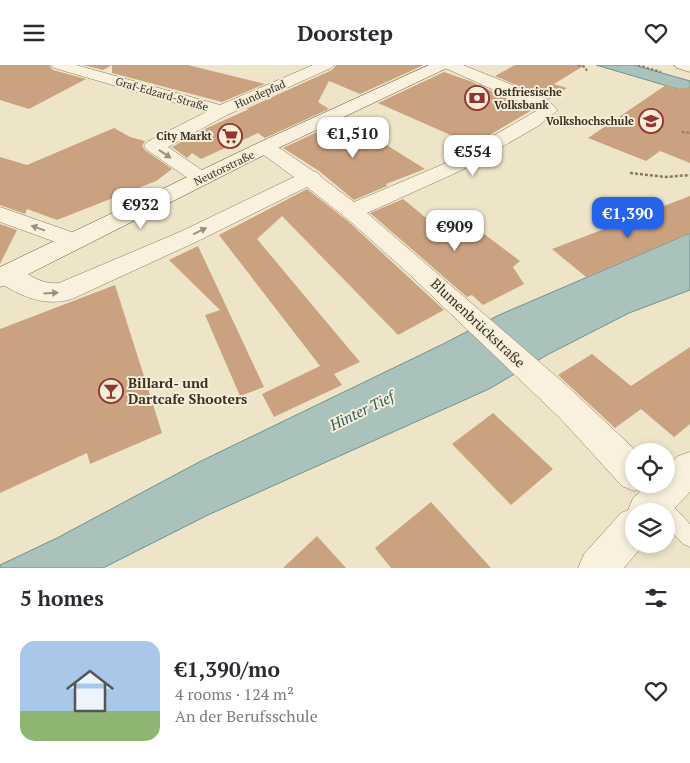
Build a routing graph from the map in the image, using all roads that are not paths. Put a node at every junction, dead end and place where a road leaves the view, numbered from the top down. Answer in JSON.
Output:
{"nodes":[{"id":1,"x":59,"y":65,"type":"edge"},
{"id":2,"x":326,"y":65,"type":"edge"},
{"id":3,"x":442,"y":65,"type":"edge"},
{"id":4,"x":450,"y":65,"type":"edge"},
{"id":5,"x":682,"y":65,"type":"edge"},
{"id":6,"x":690,"y":67,"type":"edge"},
{"id":7,"x":221,"y":111,"type":"junction"},
{"id":8,"x":265,"y":147,"type":"junction"},
{"id":9,"x":311,"y":177,"type":"junction"},
{"id":10,"x":202,"y":179,"type":"junction"},
{"id":11,"x":353,"y":211,"type":"junction"},
{"id":12,"x":0,"y":214,"type":"edge"},
{"id":13,"x":76,"y":241,"type":"junction"},
{"id":14,"x":3,"y":276,"type":"edge"},
{"id":15,"x":690,"y":468,"type":"edge"},
{"id":16,"x":649,"y":503,"type":"edge"},
{"id":17,"x":675,"y":525,"type":"edge"},
{"id":18,"x":625,"y":534,"type":"edge"},
{"id":19,"x":690,"y":537,"type":"edge"},
{"id":20,"x":598,"y":568,"type":"edge"}],
"edges":[{"from":1,"to":7,"type":"street","name":"Graf-Edzard-Straße"},
{"from":2,"to":7,"type":"street","name":"Hundepfad"},
{"from":3,"to":8,"type":"street","name":"Neutorstraße"},
{"from":4,"to":11,"type":"street"},
{"from":5,"to":6,"type":"street"},
{"from":7,"to":10,"type":"street","name":"Graf-Edzard-Straße","one_way":true},
{"from":8,"to":9,"type":"street","name":"Blumenbrückstraße"},
{"from":8,"to":10,"type":"street","name":"Neutorstraße"},
{"from":9,"to":11,"type":"street","name":"Blumenbrückstraße"},
{"from":14,"to":9,"type":"street","name":"Neutorstraße","one_way":true},
{"from":10,"to":13,"type":"street","name":"Neutorstraße"},
{"from":11,"to":16,"type":"street","name":"Blumenbrückstraße"},
{"from":13,"to":12,"type":"street","one_way":true},
{"from":13,"to":14,"type":"street","name":"Neutorstraße"},
{"from":15,"to":16,"type":"street"},
{"from":17,"to":19,"type":"lane","name":"Blumenbrückstraße"},
{"from":18,"to":20,"type":"street"}]}
